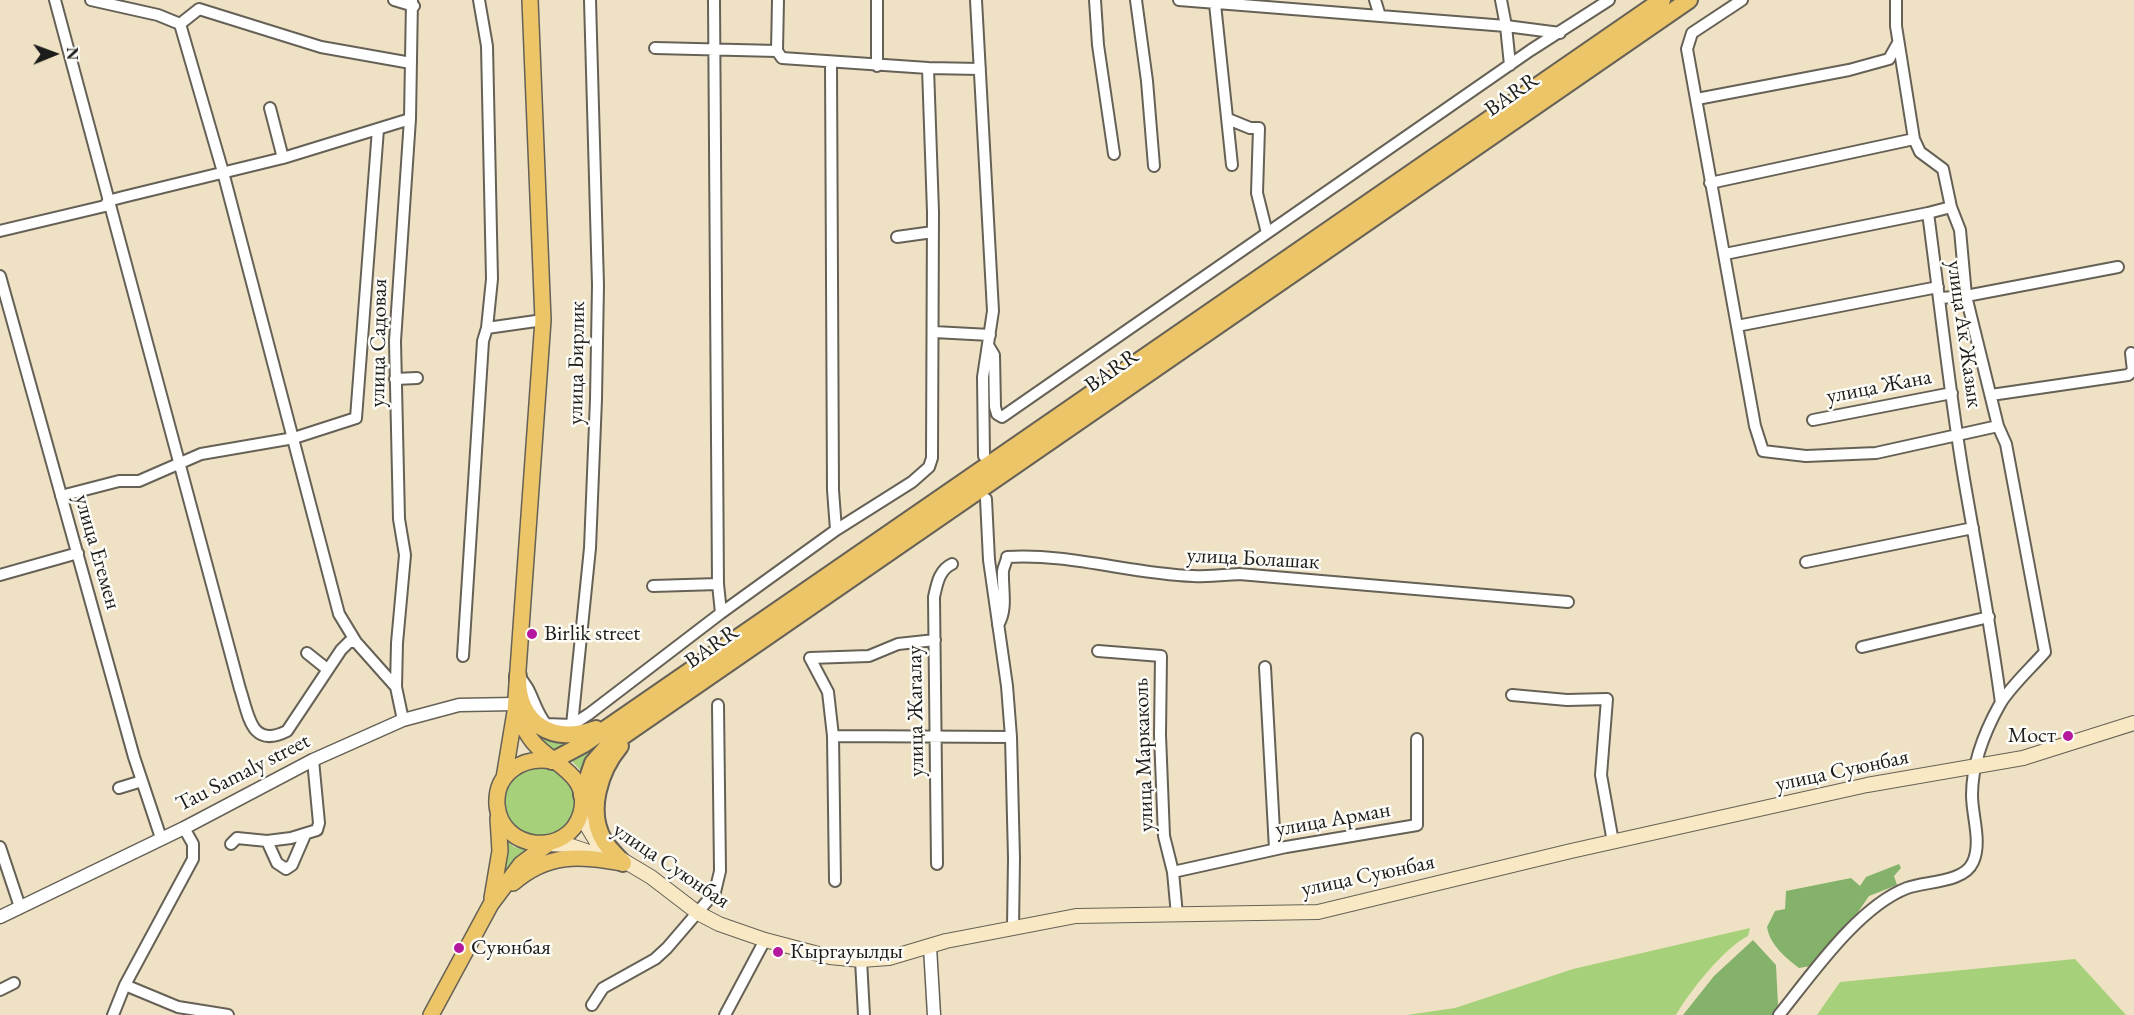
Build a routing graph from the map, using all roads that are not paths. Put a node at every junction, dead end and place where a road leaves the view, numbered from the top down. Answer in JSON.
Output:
{"nodes":[{"id":1,"x":56,"y":0,"type":"edge"},
{"id":2,"x":91,"y":0,"type":"edge"},
{"id":3,"x":394,"y":0,"type":"edge"},
{"id":4,"x":479,"y":0,"type":"edge"},
{"id":5,"x":530,"y":0,"type":"edge"},
{"id":6,"x":590,"y":0,"type":"edge"},
{"id":7,"x":714,"y":0,"type":"edge"},
{"id":8,"x":778,"y":0,"type":"edge"},
{"id":9,"x":877,"y":0,"type":"edge"},
{"id":10,"x":976,"y":0,"type":"edge"},
{"id":11,"x":1095,"y":0,"type":"edge"},
{"id":12,"x":1136,"y":0,"type":"edge"},
{"id":13,"x":1179,"y":0,"type":"edge"},
{"id":14,"x":1375,"y":0,"type":"edge"},
{"id":15,"x":1501,"y":0,"type":"edge"},
{"id":16,"x":1609,"y":0,"type":"edge"},
{"id":17,"x":1662,"y":0,"type":"edge"},
{"id":18,"x":1689,"y":0,"type":"edge"},
{"id":19,"x":1742,"y":0,"type":"edge"},
{"id":20,"x":1896,"y":0,"type":"edge"},
{"id":21,"x":413,"y":3,"type":"edge"},
{"id":22,"x":1231,"y":3,"type":"edge"},
{"id":23,"x":1215,"y":4,"type":"junction"},
{"id":24,"x":1380,"y":16,"type":"junction"},
{"id":25,"x":180,"y":24,"type":"junction"},
{"id":26,"x":1506,"y":26,"type":"junction"},
{"id":27,"x":1560,"y":33,"type":"junction"},
{"id":28,"x":1898,"y":43,"type":"junction"},
{"id":29,"x":655,"y":48,"type":"dead end"},
{"id":30,"x":715,"y":49,"type":"junction"},
{"id":31,"x":777,"y":51,"type":"junction"},
{"id":32,"x":411,"y":63,"type":"junction"},
{"id":33,"x":831,"y":63,"type":"junction"},
{"id":34,"x":1510,"y":65,"type":"junction"},
{"id":35,"x":877,"y":66,"type":"junction"},
{"id":36,"x":928,"y":68,"type":"junction"},
{"id":37,"x":980,"y":69,"type":"junction"},
{"id":38,"x":1697,"y":99,"type":"junction"},
{"id":39,"x":270,"y":108,"type":"dead end"},
{"id":40,"x":410,"y":119,"type":"junction"},
{"id":41,"x":1228,"y":119,"type":"junction"},
{"id":42,"x":378,"y":129,"type":"junction"},
{"id":43,"x":1914,"y":139,"type":"junction"},
{"id":44,"x":1114,"y":154,"type":"dead end"},
{"id":45,"x":283,"y":158,"type":"junction"},
{"id":46,"x":1232,"y":165,"type":"dead end"},
{"id":47,"x":1154,"y":166,"type":"dead end"},
{"id":48,"x":223,"y":172,"type":"junction"},
{"id":49,"x":1710,"y":183,"type":"junction"},
{"id":50,"x":108,"y":201,"type":"junction"},
{"id":51,"x":1951,"y":207,"type":"junction"},
{"id":52,"x":1928,"y":213,"type":"junction"},
{"id":53,"x":0,"y":231,"type":"edge"},
{"id":54,"x":933,"y":232,"type":"junction"},
{"id":55,"x":1267,"y":233,"type":"junction"},
{"id":56,"x":897,"y":237,"type":"dead end"},
{"id":57,"x":1725,"y":254,"type":"junction"},
{"id":58,"x":2118,"y":267,"type":"dead end"},
{"id":59,"x":0,"y":276,"type":"edge"},
{"id":60,"x":1938,"y":287,"type":"junction"},
{"id":61,"x":1966,"y":296,"type":"junction"},
{"id":62,"x":1941,"y":298,"type":"junction"},
{"id":63,"x":543,"y":320,"type":"junction"},
{"id":64,"x":1737,"y":326,"type":"junction"},
{"id":65,"x":487,"y":328,"type":"junction"},
{"id":66,"x":934,"y":332,"type":"junction"},
{"id":67,"x":989,"y":340,"type":"junction"},
{"id":68,"x":2131,"y":353,"type":"dead end"},
{"id":69,"x":417,"y":378,"type":"dead end"},
{"id":70,"x":395,"y":379,"type":"junction"},
{"id":71,"x":1952,"y":393,"type":"junction"},
{"id":72,"x":1990,"y":396,"type":"junction"},
{"id":73,"x":1813,"y":420,"type":"dead end"},
{"id":74,"x":1998,"y":426,"type":"junction"},
{"id":75,"x":1958,"y":435,"type":"junction"},
{"id":76,"x":294,"y":438,"type":"junction"},
{"id":77,"x":984,"y":456,"type":"dead end"},
{"id":78,"x":181,"y":462,"type":"junction"},
{"id":79,"x":61,"y":496,"type":"junction"},
{"id":80,"x":986,"y":499,"type":"dead end"},
{"id":81,"x":1974,"y":528,"type":"junction"},
{"id":82,"x":836,"y":530,"type":"junction"},
{"id":83,"x":78,"y":554,"type":"junction"},
{"id":84,"x":1806,"y":562,"type":"dead end"},
{"id":85,"x":952,"y":564,"type":"dead end"},
{"id":86,"x":0,"y":575,"type":"edge"},
{"id":87,"x":718,"y":584,"type":"junction"},
{"id":88,"x":653,"y":586,"type":"dead end"},
{"id":89,"x":1568,"y":602,"type":"dead end"},
{"id":90,"x":721,"y":613,"type":"junction"},
{"id":91,"x":1989,"y":617,"type":"junction"},
{"id":92,"x":998,"y":625,"type":"junction"},
{"id":93,"x":935,"y":640,"type":"junction"},
{"id":94,"x":356,"y":642,"type":"junction"},
{"id":95,"x":1862,"y":647,"type":"dead end"},
{"id":96,"x":1098,"y":651,"type":"dead end"},
{"id":97,"x":306,"y":653,"type":"dead end"},
{"id":98,"x":463,"y":656,"type":"dead end"},
{"id":99,"x":1265,"y":667,"type":"dead end"},
{"id":100,"x":327,"y":669,"type":"junction"},
{"id":101,"x":518,"y":676,"type":"junction"},
{"id":102,"x":396,"y":687,"type":"junction"},
{"id":103,"x":1512,"y":695,"type":"dead end"},
{"id":104,"x":2001,"y":704,"type":"junction"},
{"id":105,"x":718,"y":705,"type":"dead end"},
{"id":106,"x":514,"y":713,"type":"junction"},
{"id":107,"x":403,"y":720,"type":"junction"},
{"id":108,"x":611,"y":723,"type":"junction"},
{"id":109,"x":2134,"y":723,"type":"edge"},
{"id":110,"x":641,"y":724,"type":"junction"},
{"id":111,"x":572,"y":725,"type":"junction"},
{"id":112,"x":833,"y":736,"type":"junction"},
{"id":113,"x":1011,"y":736,"type":"junction"},
{"id":114,"x":937,"y":737,"type":"junction"},
{"id":115,"x":1417,"y":739,"type":"dead end"},
{"id":116,"x":313,"y":760,"type":"junction"},
{"id":117,"x":552,"y":761,"type":"junction"},
{"id":118,"x":1973,"y":768,"type":"junction"},
{"id":119,"x":504,"y":778,"type":"junction"},
{"id":120,"x":142,"y":781,"type":"junction"},
{"id":121,"x":119,"y":788,"type":"dead end"},
{"id":122,"x":582,"y":800,"type":"junction"},
{"id":123,"x":498,"y":811,"type":"junction"},
{"id":124,"x":184,"y":828,"type":"junction"},
{"id":125,"x":305,"y":835,"type":"junction"},
{"id":126,"x":161,"y":838,"type":"junction"},
{"id":127,"x":267,"y":841,"type":"junction"},
{"id":128,"x":1613,"y":842,"type":"junction"},
{"id":129,"x":548,"y":843,"type":"junction"},
{"id":130,"x":231,"y":844,"type":"dead end"},
{"id":131,"x":0,"y":847,"type":"edge"},
{"id":132,"x":1275,"y":849,"type":"junction"},
{"id":133,"x":623,"y":862,"type":"junction"},
{"id":134,"x":937,"y":864,"type":"dead end"},
{"id":135,"x":1173,"y":872,"type":"junction"},
{"id":136,"x":836,"y":881,"type":"dead end"},
{"id":137,"x":491,"y":904,"type":"junction"},
{"id":138,"x":20,"y":907,"type":"junction"},
{"id":139,"x":698,"y":913,"type":"junction"},
{"id":140,"x":1177,"y":915,"type":"junction"},
{"id":141,"x":0,"y":917,"type":"edge"},
{"id":142,"x":1012,"y":928,"type":"junction"},
{"id":143,"x":765,"y":940,"type":"junction"},
{"id":144,"x":930,"y":947,"type":"junction"},
{"id":145,"x":861,"y":960,"type":"junction"},
{"id":146,"x":14,"y":982,"type":"dead end"},
{"id":147,"x":125,"y":985,"type":"junction"},
{"id":148,"x":0,"y":990,"type":"edge"},
{"id":149,"x":592,"y":1005,"type":"dead end"},
{"id":150,"x":113,"y":1015,"type":"edge"},
{"id":151,"x":228,"y":1015,"type":"edge"},
{"id":152,"x":431,"y":1015,"type":"edge"},
{"id":153,"x":725,"y":1015,"type":"edge"},
{"id":154,"x":864,"y":1015,"type":"edge"},
{"id":155,"x":934,"y":1015,"type":"edge"},
{"id":156,"x":1779,"y":1015,"type":"edge"}],
"edges":[{"from":1,"to":50,"type":"street"},
{"from":2,"to":25,"type":"street"},
{"from":3,"to":21,"type":"street"},
{"from":4,"to":65,"type":"street"},
{"from":5,"to":63,"type":"main road"},
{"from":6,"to":111,"type":"street","name":"улица Бирлик"},
{"from":7,"to":30,"type":"street"},
{"from":8,"to":31,"type":"street"},
{"from":9,"to":35,"type":"street"},
{"from":10,"to":37,"type":"street"},
{"from":11,"to":44,"type":"street"},
{"from":12,"to":47,"type":"street"},
{"from":13,"to":23,"type":"street"},
{"from":14,"to":24,"type":"street"},
{"from":15,"to":26,"type":"street"},
{"from":16,"to":27,"type":"street"},
{"from":17,"to":108,"type":"highway","name":"BARR"},
{"from":18,"to":110,"type":"highway","name":"BARR"},
{"from":19,"to":38,"type":"street"},
{"from":20,"to":28,"type":"street"},
{"from":21,"to":32,"type":"street","name":"улица Садовая"},
{"from":22,"to":23,"type":"street"},
{"from":22,"to":24,"type":"street"},
{"from":23,"to":41,"type":"street"},
{"from":24,"to":26,"type":"street"},
{"from":25,"to":32,"type":"street"},
{"from":25,"to":48,"type":"street"},
{"from":26,"to":27,"type":"street"},
{"from":26,"to":34,"type":"street"},
{"from":27,"to":34,"type":"street"},
{"from":28,"to":38,"type":"street"},
{"from":28,"to":43,"type":"street"},
{"from":29,"to":30,"type":"street"},
{"from":30,"to":31,"type":"street"},
{"from":30,"to":87,"type":"street"},
{"from":31,"to":33,"type":"street"},
{"from":32,"to":40,"type":"street","name":"улица Садовая"},
{"from":33,"to":35,"type":"street"},
{"from":33,"to":82,"type":"street"},
{"from":34,"to":55,"type":"street"},
{"from":35,"to":36,"type":"street"},
{"from":36,"to":37,"type":"street"},
{"from":36,"to":54,"type":"street"},
{"from":37,"to":67,"type":"street"},
{"from":38,"to":49,"type":"street"},
{"from":39,"to":45,"type":"street"},
{"from":40,"to":42,"type":"street"},
{"from":40,"to":70,"type":"street","name":"улица Садовая"},
{"from":41,"to":46,"type":"street"},
{"from":41,"to":55,"type":"street"},
{"from":42,"to":45,"type":"street"},
{"from":42,"to":76,"type":"street"},
{"from":43,"to":49,"type":"street"},
{"from":43,"to":51,"type":"street"},
{"from":45,"to":48,"type":"street"},
{"from":48,"to":50,"type":"street"},
{"from":48,"to":76,"type":"street"},
{"from":49,"to":57,"type":"street"},
{"from":50,"to":53,"type":"street"},
{"from":50,"to":78,"type":"street"},
{"from":51,"to":52,"type":"street"},
{"from":51,"to":61,"type":"street","name":"улица Ак Жазык"},
{"from":52,"to":57,"type":"street"},
{"from":52,"to":60,"type":"street","name":"улица Ак Жазык"},
{"from":54,"to":56,"type":"street"},
{"from":54,"to":66,"type":"street"},
{"from":55,"to":67,"type":"street"},
{"from":57,"to":64,"type":"street"},
{"from":58,"to":61,"type":"street"},
{"from":59,"to":79,"type":"street","name":"улица Егемен"},
{"from":60,"to":62,"type":"street","name":"улица Ак Жазык"},
{"from":60,"to":64,"type":"street"},
{"from":61,"to":62,"type":"street"},
{"from":61,"to":72,"type":"street","name":"улица Ак Жазык"},
{"from":62,"to":71,"type":"street","name":"улица Ак Жазык"},
{"from":63,"to":65,"type":"street"},
{"from":63,"to":101,"type":"main road"},
{"from":64,"to":75,"type":"street"},
{"from":65,"to":98,"type":"street"},
{"from":66,"to":67,"type":"street"},
{"from":66,"to":82,"type":"street"},
{"from":67,"to":77,"type":"street"},
{"from":68,"to":72,"type":"street"},
{"from":69,"to":70,"type":"street"},
{"from":70,"to":102,"type":"street","name":"улица Садовая"},
{"from":71,"to":73,"type":"street","name":"улица Жана"},
{"from":71,"to":75,"type":"street","name":"улица Ак Жазык"},
{"from":72,"to":74,"type":"street","name":"улица Ак Жазык"},
{"from":74,"to":75,"type":"street"},
{"from":74,"to":104,"type":"street","name":"улица Ак Жазык"},
{"from":75,"to":81,"type":"street","name":"улица Ак Жазык"},
{"from":76,"to":78,"type":"street"},
{"from":76,"to":94,"type":"street"},
{"from":78,"to":79,"type":"street"},
{"from":78,"to":100,"type":"street"},
{"from":79,"to":83,"type":"street","name":"улица Егемен"},
{"from":80,"to":92,"type":"street"},
{"from":81,"to":84,"type":"street"},
{"from":81,"to":91,"type":"street","name":"улица Ак Жазык"},
{"from":82,"to":90,"type":"street"},
{"from":83,"to":86,"type":"street"},
{"from":83,"to":120,"type":"street","name":"улица Егемен"},
{"from":85,"to":93,"type":"street","name":"улица Жагалау"},
{"from":87,"to":88,"type":"street"},
{"from":87,"to":90,"type":"street"},
{"from":89,"to":92,"type":"street","name":"улица Болашак"},
{"from":90,"to":111,"type":"street"},
{"from":91,"to":95,"type":"street"},
{"from":91,"to":104,"type":"street","name":"улица Ак Жазык"},
{"from":92,"to":113,"type":"street"},
{"from":93,"to":112,"type":"street"},
{"from":93,"to":114,"type":"street","name":"улица Жагалау"},
{"from":94,"to":100,"type":"street"},
{"from":94,"to":102,"type":"street"},
{"from":96,"to":135,"type":"street","name":"улица Маркаколь"},
{"from":97,"to":100,"type":"street"},
{"from":99,"to":132,"type":"street"},
{"from":101,"to":106,"type":"main road"},
{"from":101,"to":108,"type":"highway"},
{"from":101,"to":111,"type":"street"},
{"from":102,"to":107,"type":"street","name":"улица Садовая"},
{"from":103,"to":128,"type":"street"},
{"from":104,"to":118,"type":"street","name":"улица Ак Жазык"},
{"from":105,"to":139,"type":"street"},
{"from":106,"to":107,"type":"street","name":"Tau Samaly street"},
{"from":106,"to":117,"type":"main road"},
{"from":106,"to":119,"type":"main road"},
{"from":107,"to":116,"type":"street","name":"Tau Samaly street"},
{"from":108,"to":117,"type":"highway","name":"BARR"},
{"from":109,"to":118,"type":"main road","name":"улица Суюнбая"},
{"from":110,"to":122,"type":"highway","name":"BARR"},
{"from":110,"to":133,"type":"highway"},
{"from":112,"to":114,"type":"street"},
{"from":112,"to":136,"type":"street"},
{"from":113,"to":114,"type":"street"},
{"from":113,"to":142,"type":"street"},
{"from":114,"to":134,"type":"street","name":"улица Жагалау"},
{"from":115,"to":132,"type":"street","name":"улица Арман"},
{"from":116,"to":124,"type":"street","name":"Tau Samaly street"},
{"from":116,"to":125,"type":"street"},
{"from":117,"to":119,"type":"main road"},
{"from":117,"to":122,"type":"main road"},
{"from":118,"to":128,"type":"main road","name":"улица Суюнбая"},
{"from":118,"to":156,"type":"street"},
{"from":119,"to":123,"type":"main road"},
{"from":120,"to":121,"type":"street"},
{"from":120,"to":126,"type":"street","name":"улица Егемен"},
{"from":122,"to":129,"type":"main road"},
{"from":122,"to":133,"type":"main road","name":"улица Суюнбая"},
{"from":123,"to":129,"type":"main road"},
{"from":123,"to":137,"type":"main road"},
{"from":124,"to":126,"type":"street","name":"Tau Samaly street"},
{"from":124,"to":147,"type":"street"},
{"from":125,"to":127,"type":"street"},
{"from":125,"to":127,"type":"street"},
{"from":126,"to":138,"type":"street","name":"Tau Samaly street"},
{"from":127,"to":130,"type":"street"},
{"from":128,"to":140,"type":"main road","name":"улица Суюнбая"},
{"from":129,"to":133,"type":"main road"},
{"from":129,"to":137,"type":"main road"},
{"from":131,"to":138,"type":"street"},
{"from":132,"to":135,"type":"street","name":"улица Арман"},
{"from":133,"to":137,"type":"main road"},
{"from":133,"to":139,"type":"main road","name":"улица Суюнбая"},
{"from":135,"to":140,"type":"street","name":"улица Маркаколь"},
{"from":137,"to":152,"type":"main road"},
{"from":138,"to":141,"type":"street","name":"Tau Samaly street"},
{"from":139,"to":143,"type":"main road","name":"улица Суюнбая"},
{"from":139,"to":149,"type":"street"},
{"from":140,"to":142,"type":"main road","name":"улица Суюнбая"},
{"from":142,"to":144,"type":"main road","name":"улица Суюнбая"},
{"from":143,"to":145,"type":"main road","name":"улица Суюнбая"},
{"from":143,"to":153,"type":"street"},
{"from":144,"to":145,"type":"main road","name":"улица Суюнбая"},
{"from":144,"to":155,"type":"street"},
{"from":145,"to":154,"type":"street"},
{"from":146,"to":148,"type":"street"},
{"from":147,"to":150,"type":"street"},
{"from":147,"to":151,"type":"street"}]}
